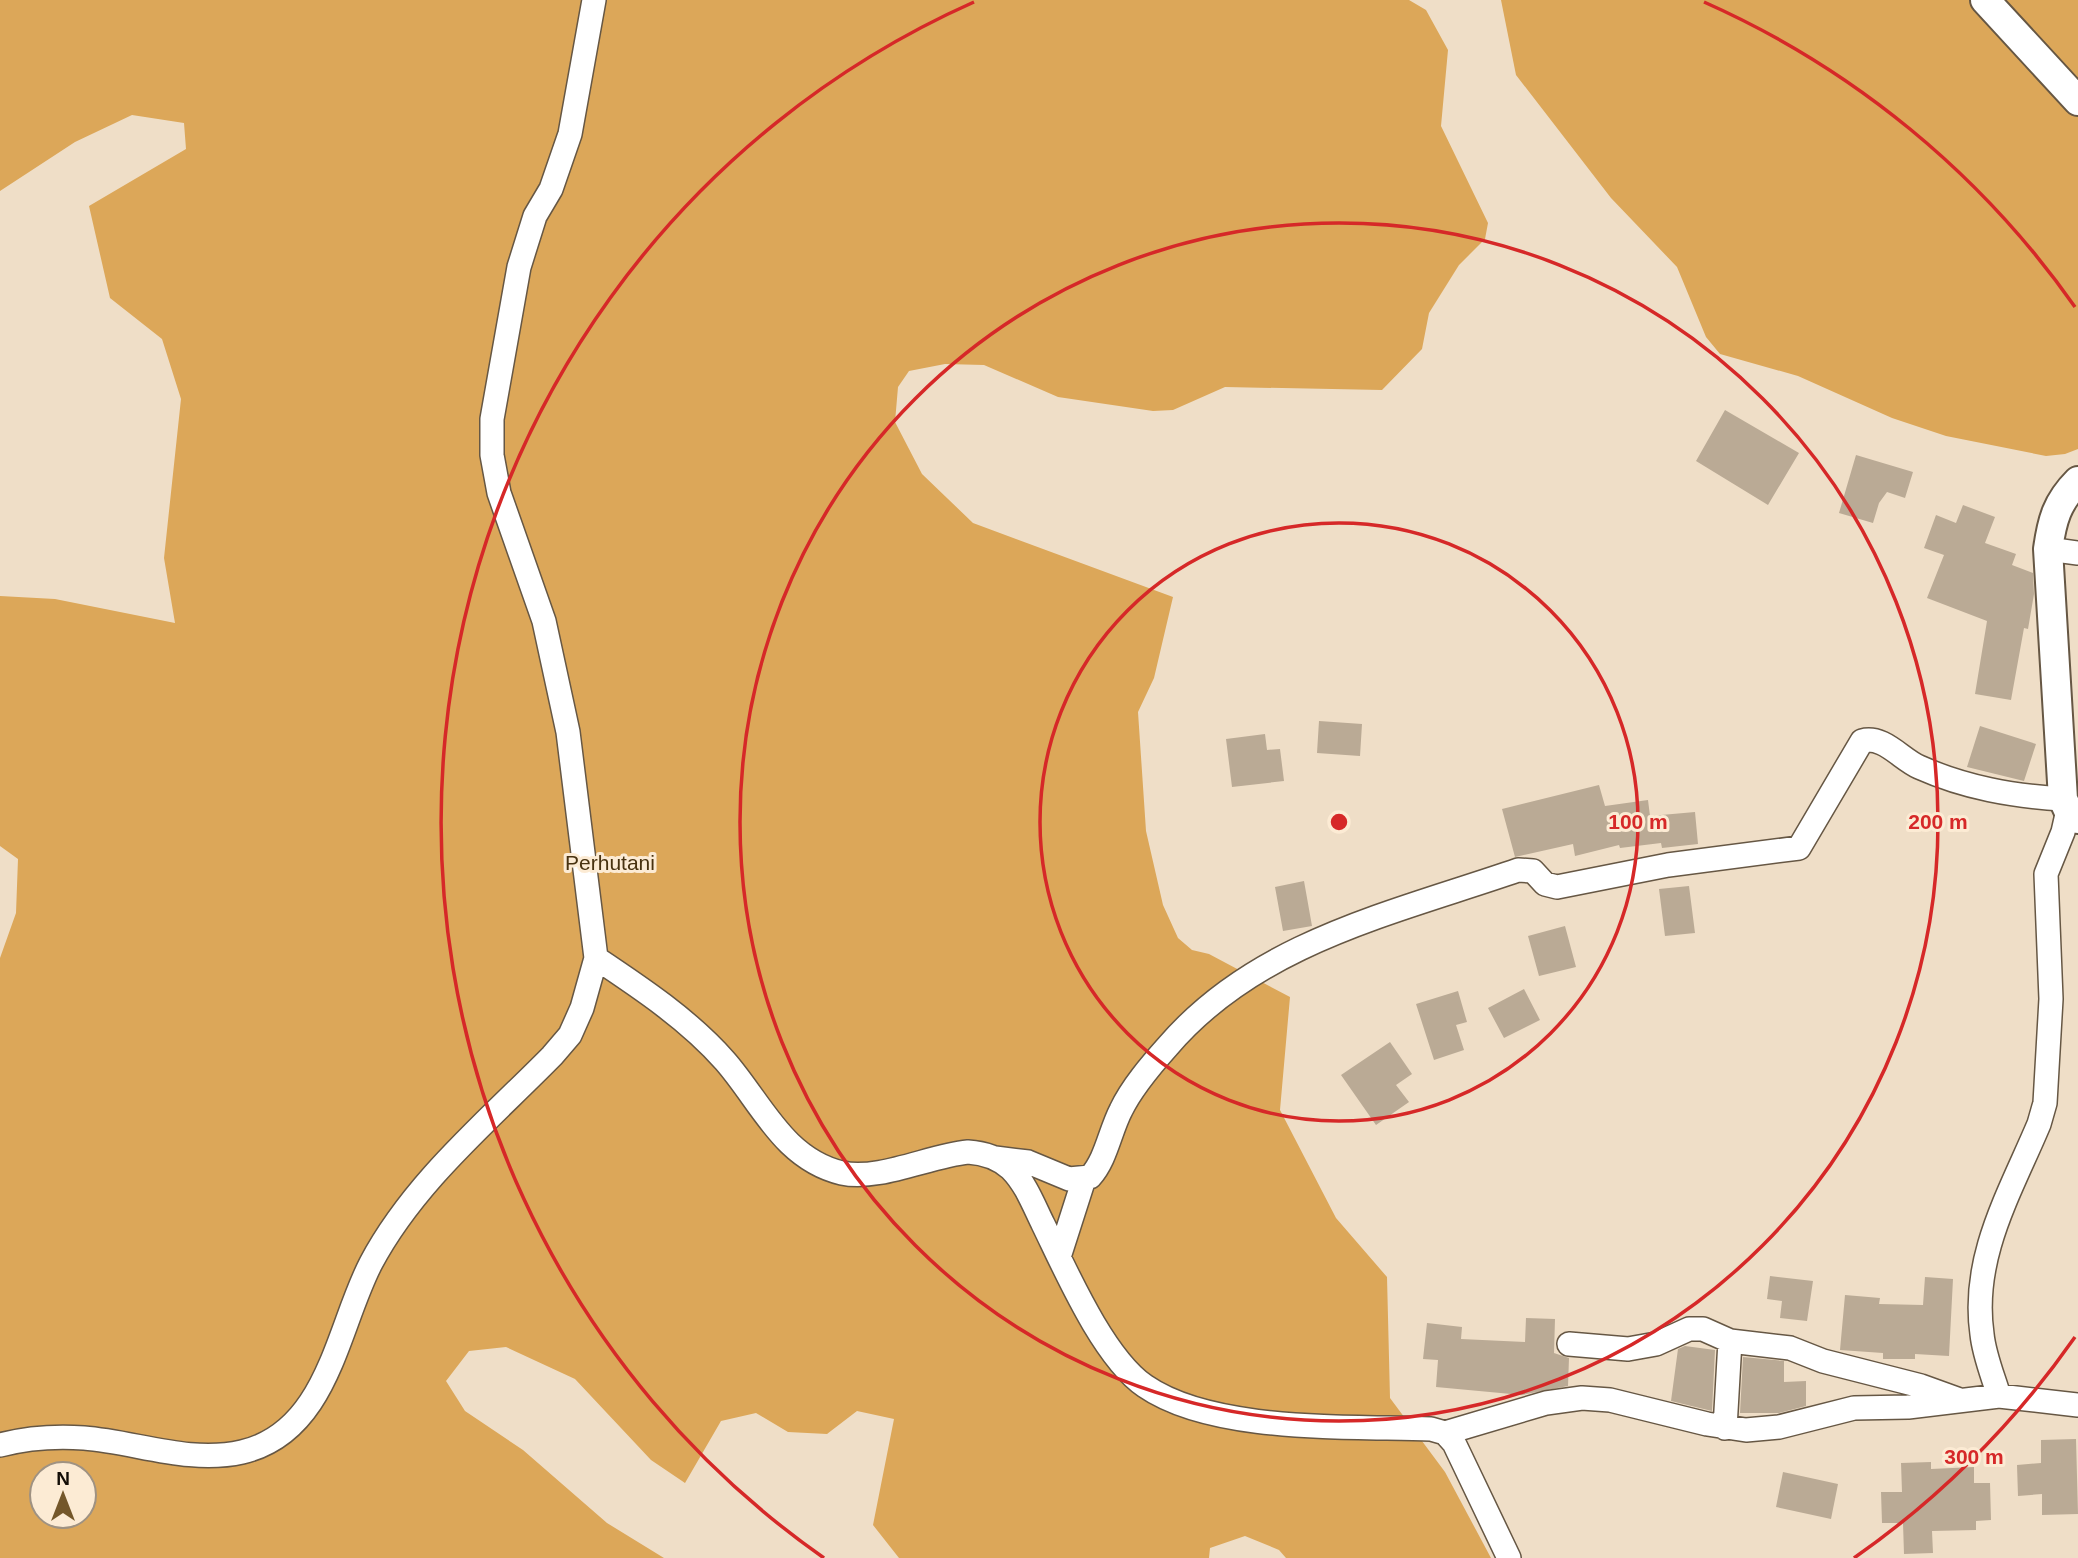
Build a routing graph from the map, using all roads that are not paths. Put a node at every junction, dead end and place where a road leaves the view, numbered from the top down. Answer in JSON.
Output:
{"nodes":[{"id":1,"x":594,"y":0,"type":"edge"},
{"id":2,"x":1985,"y":0,"type":"edge"},
{"id":3,"x":2078,"y":101,"type":"edge"},
{"id":4,"x":2078,"y":481,"type":"edge"},
{"id":5,"x":2048,"y":549,"type":"junction"},
{"id":6,"x":2078,"y":553,"type":"edge"},
{"id":7,"x":2070,"y":809,"type":"edge"},
{"id":8,"x":596,"y":958,"type":"junction"},
{"id":9,"x":995,"y":1158,"type":"junction"},
{"id":10,"x":1084,"y":1179,"type":"junction"},
{"id":11,"x":1059,"y":1257,"type":"junction"},
{"id":12,"x":1730,"y":1341,"type":"junction"},
{"id":13,"x":1569,"y":1344,"type":"dead end"},
{"id":14,"x":1999,"y":1396,"type":"junction"},
{"id":15,"x":1961,"y":1400,"type":"junction"},
{"id":16,"x":2078,"y":1405,"type":"edge"},
{"id":17,"x":1725,"y":1428,"type":"junction"},
{"id":18,"x":1445,"y":1433,"type":"junction"},
{"id":19,"x":0,"y":1445,"type":"edge"},
{"id":20,"x":1509,"y":1558,"type":"edge"}],
"edges":[{"from":1,"to":8,"type":"street"},
{"from":2,"to":3,"type":"street"},
{"from":4,"to":5,"type":"street"},
{"from":5,"to":6,"type":"street"},
{"from":5,"to":7,"type":"street"},
{"from":7,"to":10,"type":"street"},
{"from":7,"to":14,"type":"street"},
{"from":8,"to":9,"type":"street"},
{"from":8,"to":19,"type":"street"},
{"from":9,"to":10,"type":"street"},
{"from":9,"to":11,"type":"street"},
{"from":10,"to":11,"type":"street"},
{"from":11,"to":18,"type":"street"},
{"from":12,"to":13,"type":"street"},
{"from":12,"to":15,"type":"street"},
{"from":12,"to":17,"type":"street"},
{"from":14,"to":15,"type":"street"},
{"from":14,"to":16,"type":"street"},
{"from":15,"to":17,"type":"street"},
{"from":17,"to":18,"type":"street"},
{"from":18,"to":20,"type":"street"}]}
